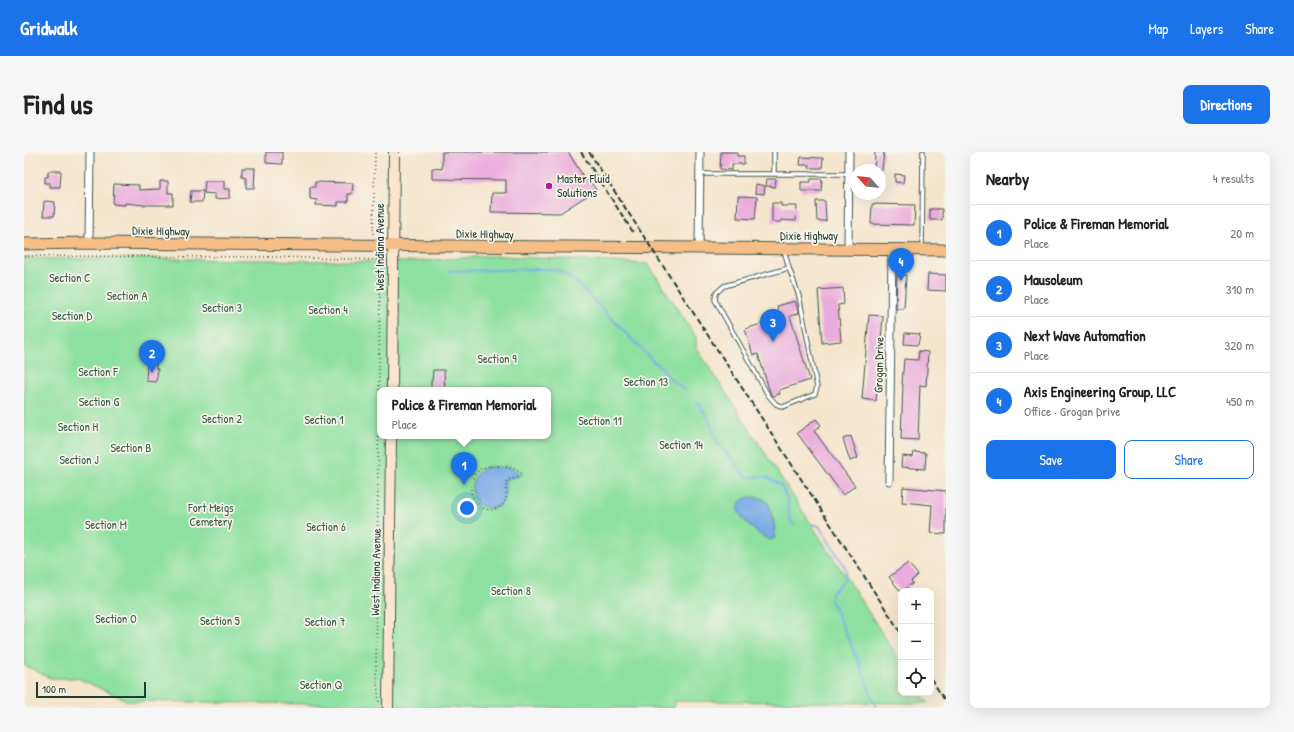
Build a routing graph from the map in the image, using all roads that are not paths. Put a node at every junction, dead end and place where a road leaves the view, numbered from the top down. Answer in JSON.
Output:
{"nodes":[{"id":1,"x":90,"y":152,"type":"edge"},
{"id":2,"x":394,"y":152,"type":"edge"},
{"id":3,"x":700,"y":152,"type":"edge"},
{"id":4,"x":774,"y":152,"type":"edge"},
{"id":5,"x":849,"y":152,"type":"edge"},
{"id":6,"x":923,"y":152,"type":"edge"},
{"id":7,"x":700,"y":174,"type":"junction"},
{"id":8,"x":774,"y":174,"type":"junction"},
{"id":9,"x":849,"y":174,"type":"junction"},
{"id":10,"x":89,"y":243,"type":"junction"},
{"id":11,"x":24,"y":244,"type":"edge"},
{"id":12,"x":393,"y":246,"type":"junction"},
{"id":13,"x":699,"y":248,"type":"junction"},
{"id":14,"x":784,"y":249,"type":"junction"},
{"id":15,"x":848,"y":249,"type":"junction"},
{"id":16,"x":892,"y":250,"type":"junction"},
{"id":17,"x":922,"y":250,"type":"junction"},
{"id":18,"x":946,"y":250,"type":"edge"},
{"id":19,"x":789,"y":268,"type":"junction"},
{"id":20,"x":392,"y":387,"type":"edge"},
{"id":21,"x":391,"y":439,"type":"edge"},
{"id":22,"x":889,"y":481,"type":"dead end"},
{"id":23,"x":388,"y":708,"type":"edge"}],
"edges":[{"from":1,"to":10,"type":"street"},
{"from":2,"to":12,"type":"main road","name":"West Indiana Avenue"},
{"from":3,"to":7,"type":"street"},
{"from":4,"to":8,"type":"lane"},
{"from":5,"to":9,"type":"street"},
{"from":6,"to":17,"type":"lane"},
{"from":7,"to":8,"type":"lane"},
{"from":7,"to":13,"type":"street"},
{"from":8,"to":9,"type":"lane"},
{"from":9,"to":15,"type":"street"},
{"from":10,"to":11,"type":"main road","name":"Dixie Highway"},
{"from":10,"to":12,"type":"main road","name":"Dixie Highway"},
{"from":12,"to":13,"type":"main road","name":"Dixie Highway"},
{"from":12,"to":20,"type":"main road","name":"West Indiana Avenue"},
{"from":13,"to":14,"type":"main road","name":"Dixie Highway"},
{"from":14,"to":15,"type":"main road","name":"Dixie Highway"},
{"from":14,"to":19,"type":"lane"},
{"from":15,"to":16,"type":"main road","name":"Dixie Highway"},
{"from":16,"to":17,"type":"main road","name":"Dixie Highway"},
{"from":16,"to":22,"type":"street","name":"Grogan Drive"},
{"from":17,"to":18,"type":"main road","name":"Dixie Highway"},
{"from":19,"to":19,"type":"lane"},
{"from":21,"to":23,"type":"main road","name":"West Indiana Avenue"}]}
